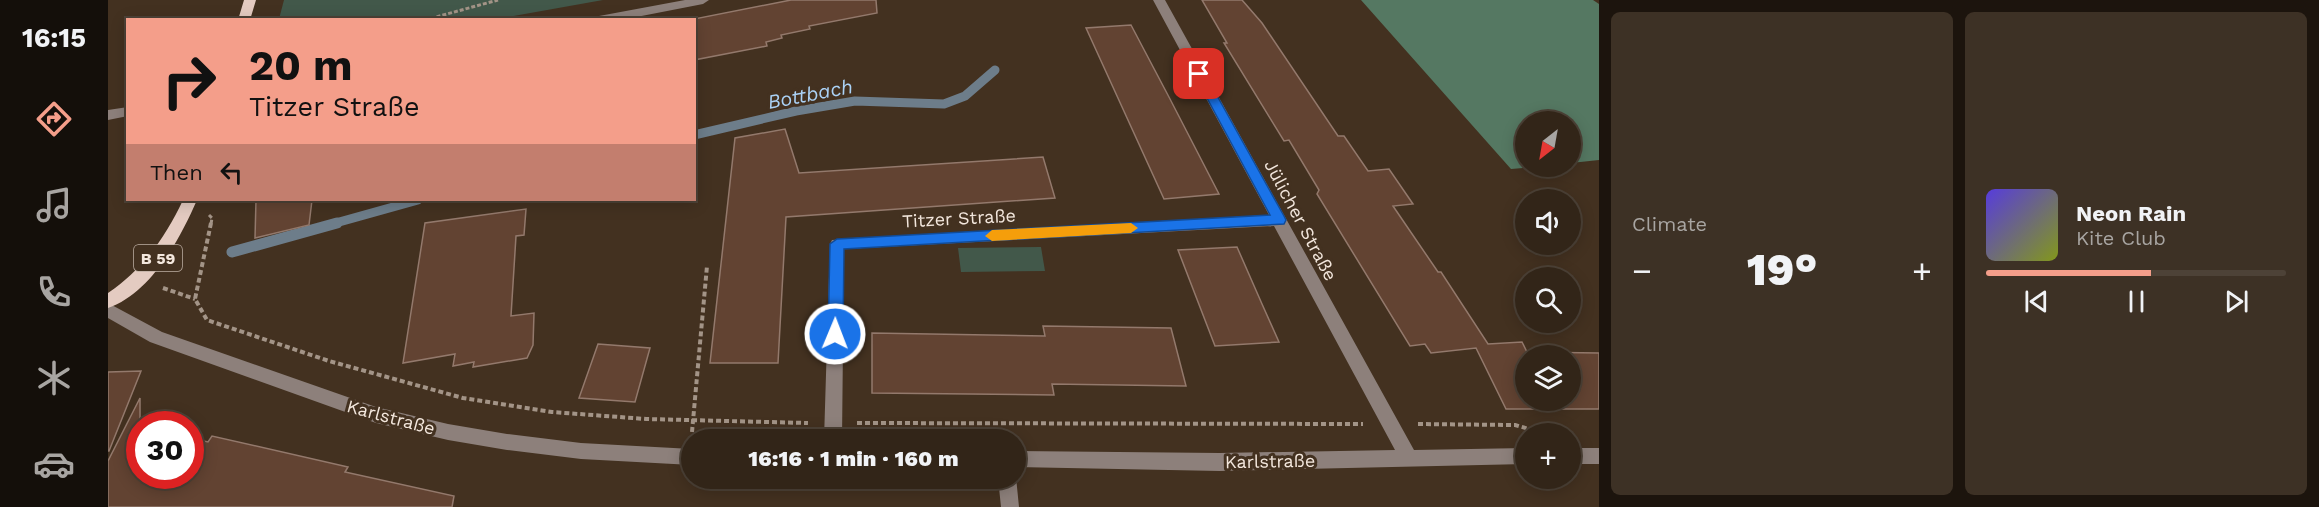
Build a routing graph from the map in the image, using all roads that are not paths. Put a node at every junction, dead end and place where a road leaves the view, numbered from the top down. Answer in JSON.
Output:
{"nodes":[{"id":1,"x":250,"y":0,"type":"edge"},
{"id":2,"x":704,"y":0,"type":"edge"},
{"id":3,"x":1159,"y":0,"type":"edge"},
{"id":4,"x":245,"y":18,"type":"edge"},
{"id":5,"x":610,"y":18,"type":"edge"},
{"id":6,"x":126,"y":111,"type":"edge"},
{"id":7,"x":108,"y":115,"type":"edge"},
{"id":8,"x":189,"y":201,"type":"edge"},
{"id":9,"x":1279,"y":220,"type":"junction"},
{"id":10,"x":108,"y":301,"type":"edge"},
{"id":11,"x":108,"y":310,"type":"edge"},
{"id":12,"x":833,"y":429,"type":"edge"},
{"id":13,"x":681,"y":456,"type":"edge"},
{"id":14,"x":1515,"y":456,"type":"edge"},
{"id":15,"x":1581,"y":456,"type":"edge"},
{"id":16,"x":1599,"y":456,"type":"edge"},
{"id":17,"x":1026,"y":459,"type":"edge"},
{"id":18,"x":1409,"y":459,"type":"junction"},
{"id":19,"x":1008,"y":489,"type":"edge"},
{"id":20,"x":1010,"y":507,"type":"edge"}],
"edges":[{"from":1,"to":4,"type":"main road"},
{"from":2,"to":5,"type":"street"},
{"from":3,"to":9,"type":"street","name":"Jülicher Straße"},
{"from":6,"to":7,"type":"street"},
{"from":8,"to":10,"type":"main road","number":"B 59"},
{"from":9,"to":12,"type":"street","name":"Titzer Straße"},
{"from":9,"to":18,"type":"street","name":"Jülicher Straße"},
{"from":11,"to":13,"type":"street","name":"Karlstraße"},
{"from":14,"to":18,"type":"street","name":"Karlstraße"},
{"from":15,"to":16,"type":"street"},
{"from":17,"to":18,"type":"street","name":"Karlstraße"},
{"from":19,"to":20,"type":"street"}]}
